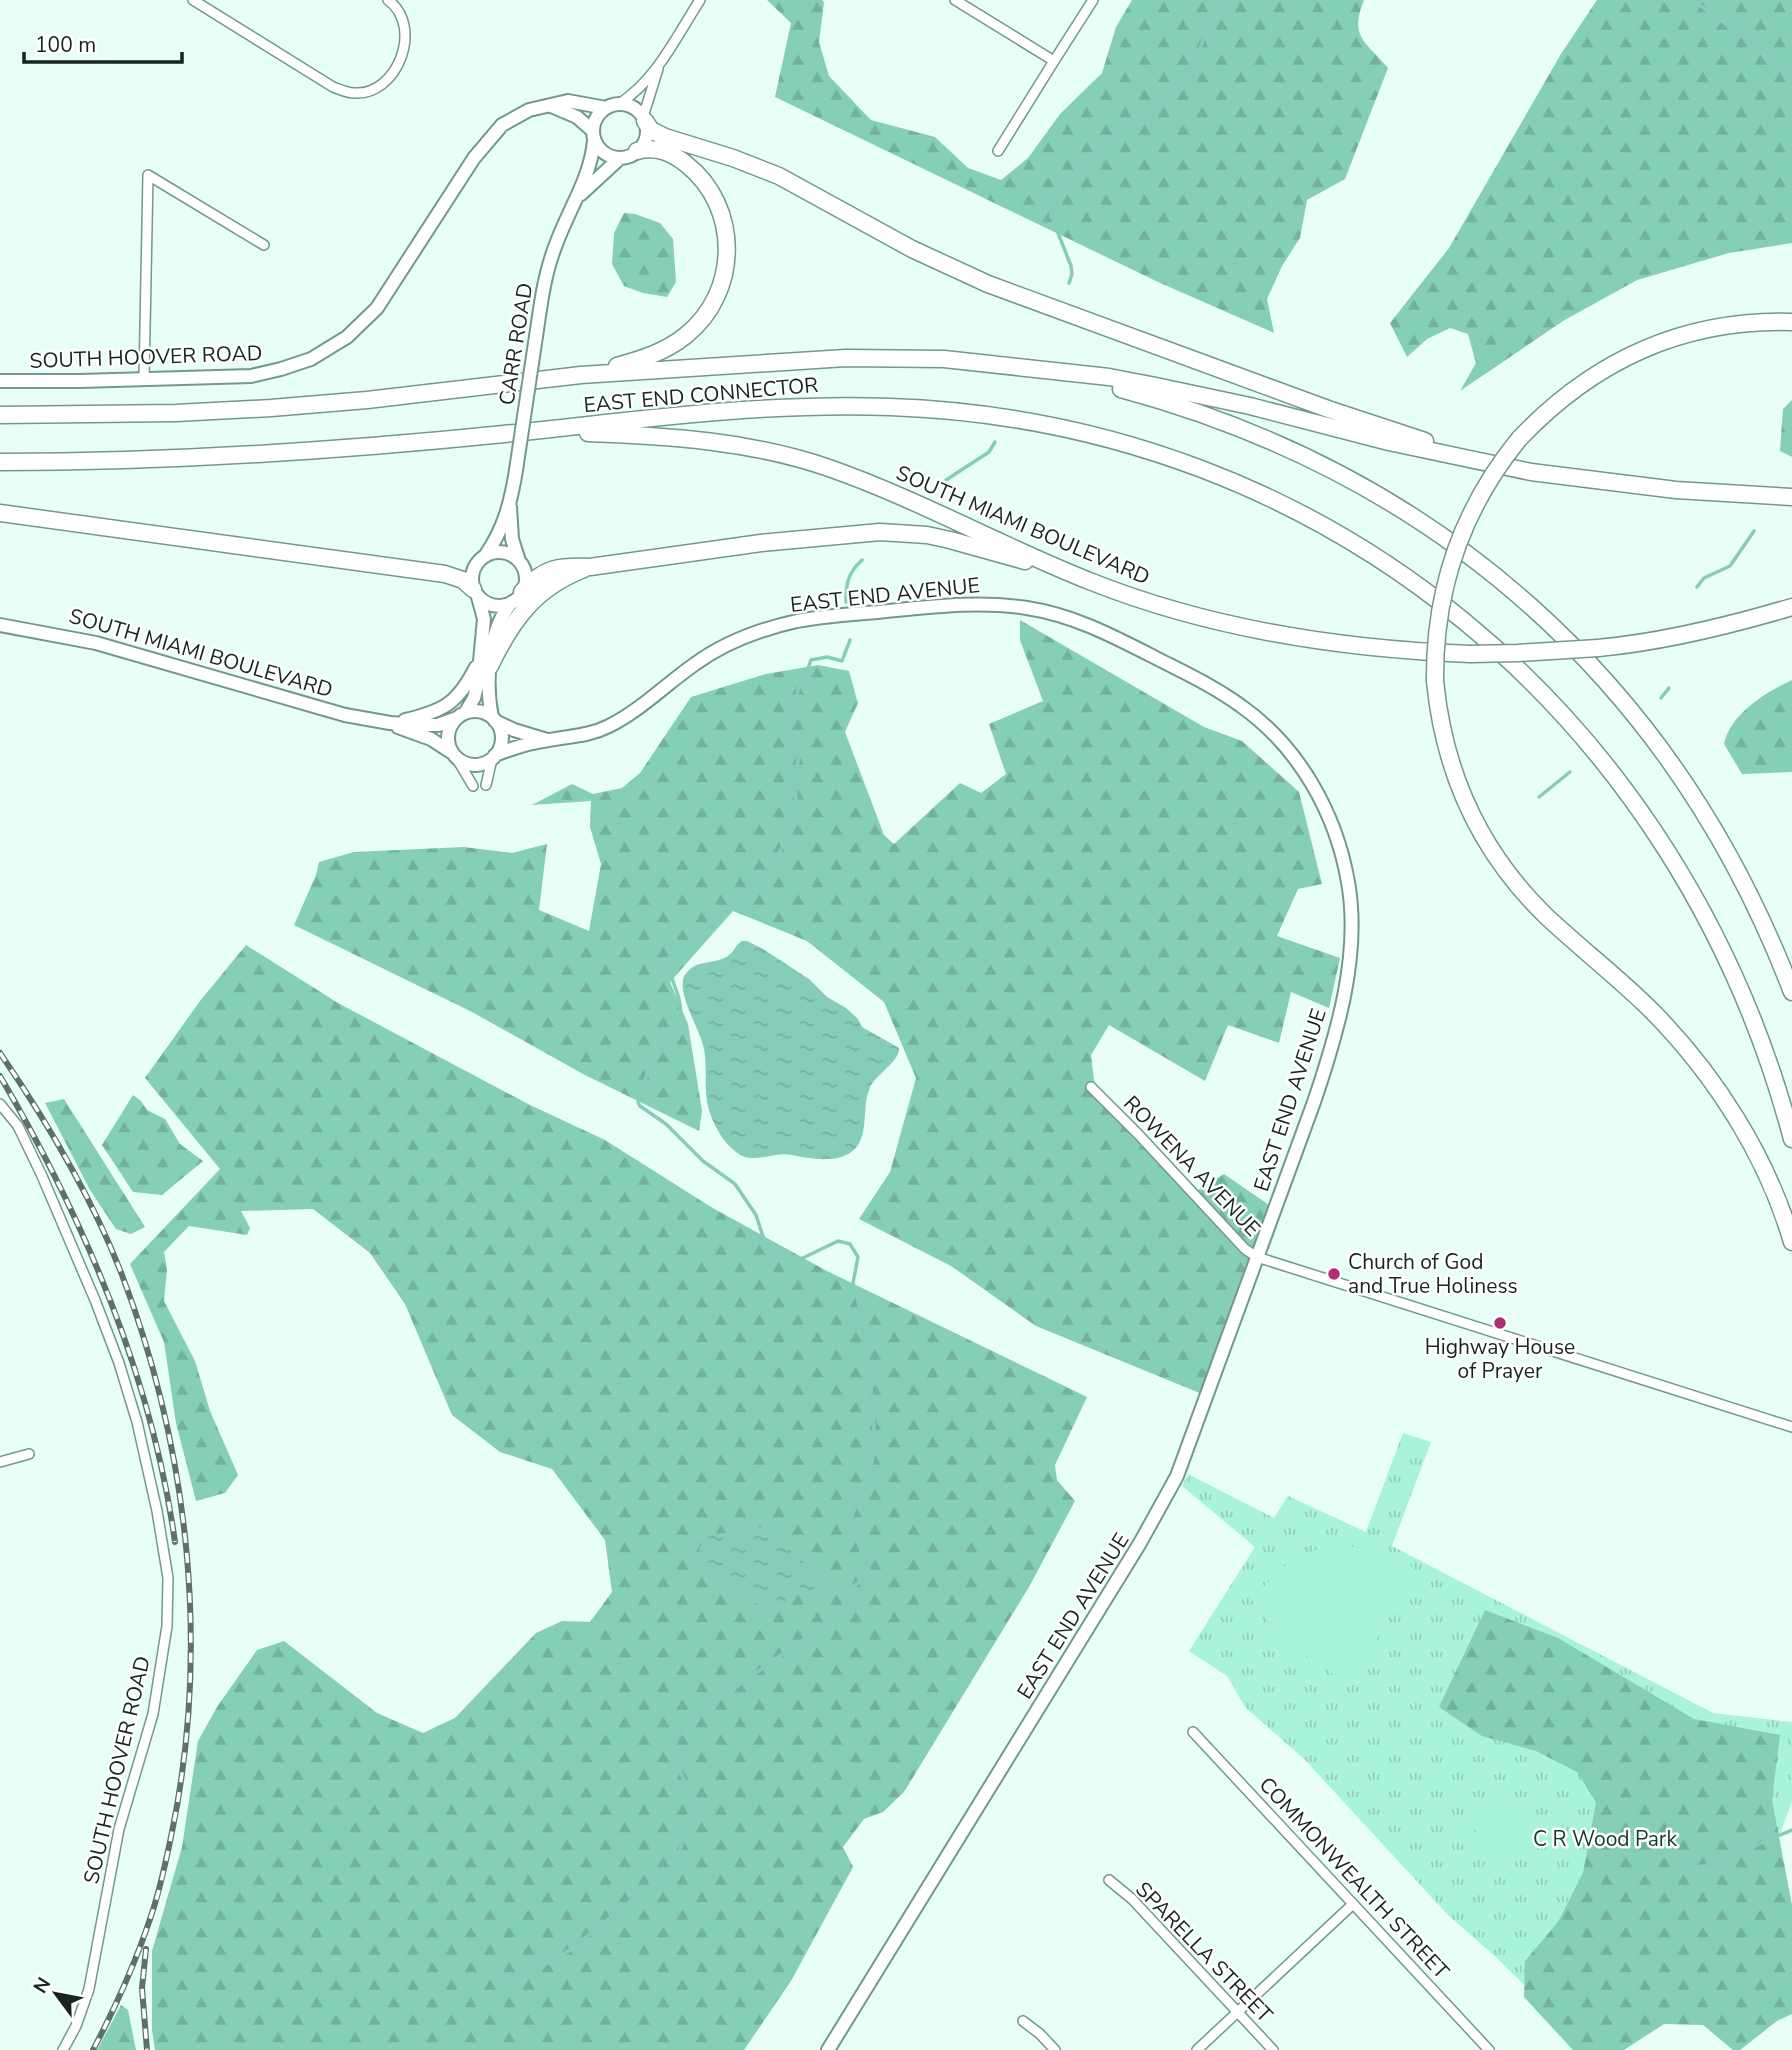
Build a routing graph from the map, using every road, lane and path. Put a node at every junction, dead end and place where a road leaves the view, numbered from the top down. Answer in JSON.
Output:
{"nodes":[{"id":1,"x":193,"y":0,"type":"edge"},
{"id":2,"x":388,"y":0,"type":"edge"},
{"id":3,"x":700,"y":0,"type":"edge"},
{"id":4,"x":955,"y":0,"type":"edge"},
{"id":5,"x":1093,"y":0,"type":"edge"},
{"id":6,"x":1054,"y":61,"type":"junction"},
{"id":7,"x":659,"y":68,"type":"junction"},
{"id":8,"x":619,"y":104,"type":"junction"},
{"id":9,"x":551,"y":106,"type":"junction"},
{"id":10,"x":606,"y":108,"type":"junction"},
{"id":11,"x":644,"y":119,"type":"junction"},
{"id":12,"x":594,"y":136,"type":"junction"},
{"id":13,"x":998,"y":151,"type":"dead end"},
{"id":14,"x":637,"y":152,"type":"junction"},
{"id":15,"x":620,"y":158,"type":"junction"},
{"id":16,"x":580,"y":194,"type":"junction"},
{"id":17,"x":264,"y":245,"type":"dead end"},
{"id":18,"x":1792,"y":322,"type":"edge"},
{"id":19,"x":1042,"y":369,"type":"junction"},
{"id":20,"x":581,"y":375,"type":"junction"},
{"id":21,"x":144,"y":379,"type":"junction"},
{"id":22,"x":0,"y":381,"type":"edge"},
{"id":23,"x":0,"y":415,"type":"edge"},
{"id":24,"x":528,"y":432,"type":"junction"},
{"id":25,"x":0,"y":462,"type":"edge"},
{"id":26,"x":1531,"y":472,"type":"junction"},
{"id":27,"x":1792,"y":497,"type":"edge"},
{"id":28,"x":510,"y":506,"type":"junction"},
{"id":29,"x":0,"y":513,"type":"edge"},
{"id":30,"x":485,"y":556,"type":"junction"},
{"id":31,"x":519,"y":561,"type":"junction"},
{"id":32,"x":590,"y":567,"type":"junction"},
{"id":33,"x":1091,"y":582,"type":"junction"},
{"id":34,"x":476,"y":593,"type":"junction"},
{"id":35,"x":517,"y":597,"type":"junction"},
{"id":36,"x":1792,"y":607,"type":"edge"},
{"id":37,"x":0,"y":625,"type":"edge"},
{"id":38,"x":485,"y":663,"type":"junction"},
{"id":39,"x":461,"y":715,"type":"junction"},
{"id":40,"x":493,"y":719,"type":"junction"},
{"id":41,"x":390,"y":723,"type":"junction"},
{"id":42,"x":547,"y":740,"type":"junction"},
{"id":43,"x":454,"y":756,"type":"junction"},
{"id":44,"x":494,"y":757,"type":"junction"},
{"id":45,"x":486,"y":785,"type":"dead end"},
{"id":46,"x":473,"y":786,"type":"dead end"},
{"id":47,"x":1792,"y":992,"type":"edge"},
{"id":48,"x":1091,"y":1087,"type":"dead end"},
{"id":49,"x":0,"y":1104,"type":"edge"},
{"id":50,"x":1792,"y":1139,"type":"edge"},
{"id":51,"x":1792,"y":1242,"type":"edge"},
{"id":52,"x":1257,"y":1257,"type":"junction"},
{"id":53,"x":1792,"y":1427,"type":"edge"},
{"id":54,"x":29,"y":1454,"type":"dead end"},
{"id":55,"x":0,"y":1462,"type":"edge"},
{"id":56,"x":1193,"y":1732,"type":"dead end"},
{"id":57,"x":1109,"y":1880,"type":"dead end"},
{"id":58,"x":1353,"y":1904,"type":"junction"},
{"id":59,"x":1238,"y":2011,"type":"junction"},
{"id":60,"x":1023,"y":2021,"type":"dead end"},
{"id":61,"x":63,"y":2050,"type":"edge"},
{"id":62,"x":828,"y":2050,"type":"edge"},
{"id":63,"x":1055,"y":2050,"type":"edge"},
{"id":64,"x":1197,"y":2050,"type":"edge"},
{"id":65,"x":1273,"y":2050,"type":"edge"},
{"id":66,"x":1489,"y":2050,"type":"edge"}],
"edges":[{"from":1,"to":2,"type":"street"},
{"from":3,"to":7,"type":"street"},
{"from":4,"to":6,"type":"street"},
{"from":5,"to":6,"type":"street"},
{"from":6,"to":13,"type":"street"},
{"from":7,"to":8,"type":"street"},
{"from":7,"to":11,"type":"street"},
{"from":8,"to":10,"type":"street"},
{"from":8,"to":11,"type":"street"},
{"from":9,"to":10,"type":"street","name":"SOUTH HOOVER ROAD"},
{"from":9,"to":12,"type":"street"},
{"from":9,"to":21,"type":"street","name":"SOUTH HOOVER ROAD"},
{"from":10,"to":12,"type":"street"},
{"from":11,"to":14,"type":"street"},
{"from":11,"to":26,"type":"highway"},
{"from":12,"to":15,"type":"street"},
{"from":12,"to":16,"type":"street","name":"CARR ROAD"},
{"from":14,"to":15,"type":"street"},
{"from":14,"to":20,"type":"highway"},
{"from":15,"to":16,"type":"street","name":"CARR ROAD"},
{"from":16,"to":28,"type":"street","name":"CARR ROAD","bridge":true},
{"from":17,"to":21,"type":"street"},
{"from":18,"to":51,"type":"highway","bridge":true},
{"from":19,"to":20,"type":"highway"},
{"from":19,"to":26,"type":"highway"},
{"from":19,"to":47,"type":"highway"},
{"from":20,"to":23,"type":"highway"},
{"from":21,"to":22,"type":"street","name":"SOUTH HOOVER ROAD"},
{"from":24,"to":25,"type":"highway"},
{"from":24,"to":33,"type":"highway","name":"SOUTH MIAMI BOULEVARD"},
{"from":24,"to":50,"type":"highway","name":"EAST END CONNECTOR"},
{"from":26,"to":27,"type":"highway"},
{"from":28,"to":30,"type":"street","name":"CARR ROAD"},
{"from":28,"to":31,"type":"street","name":"CARR ROAD"},
{"from":29,"to":34,"type":"highway"},
{"from":30,"to":31,"type":"street"},
{"from":30,"to":34,"type":"street"},
{"from":31,"to":35,"type":"street"},
{"from":32,"to":33,"type":"highway"},
{"from":32,"to":35,"type":"highway"},
{"from":32,"to":38,"type":"highway"},
{"from":33,"to":36,"type":"highway","name":"SOUTH MIAMI BOULEVARD","bridge":true},
{"from":34,"to":35,"type":"street"},
{"from":34,"to":38,"type":"street"},
{"from":35,"to":38,"type":"street"},
{"from":37,"to":41,"type":"street","name":"SOUTH MIAMI BOULEVARD"},
{"from":38,"to":39,"type":"street"},
{"from":38,"to":40,"type":"street"},
{"from":38,"to":41,"type":"street"},
{"from":39,"to":40,"type":"street"},
{"from":39,"to":41,"type":"street","name":"SOUTH MIAMI BOULEVARD"},
{"from":39,"to":43,"type":"street"},
{"from":40,"to":42,"type":"street","name":"EAST END AVENUE"},
{"from":40,"to":44,"type":"street"},
{"from":41,"to":43,"type":"street","name":"SOUTH MIAMI BOULEVARD"},
{"from":42,"to":44,"type":"street","name":"EAST END AVENUE"},
{"from":42,"to":52,"type":"street","name":"EAST END AVENUE"},
{"from":43,"to":44,"type":"street"},
{"from":43,"to":46,"type":"street"},
{"from":44,"to":45,"type":"street"},
{"from":48,"to":52,"type":"street","name":"ROWENA AVENUE"},
{"from":49,"to":61,"type":"street","name":"SOUTH HOOVER ROAD"},
{"from":52,"to":53,"type":"street","name":"ROWENA AVENUE"},
{"from":52,"to":62,"type":"street","name":"EAST END AVENUE"},
{"from":54,"to":55,"type":"street"},
{"from":56,"to":58,"type":"street","name":"COMMONWEALTH STREET"},
{"from":57,"to":59,"type":"street","name":"SPARELLA STREET"},
{"from":58,"to":59,"type":"street"},
{"from":58,"to":66,"type":"street","name":"COMMONWEALTH STREET"},
{"from":59,"to":64,"type":"street"},
{"from":59,"to":65,"type":"street","name":"SPARELLA STREET"},
{"from":60,"to":63,"type":"street"}]}
